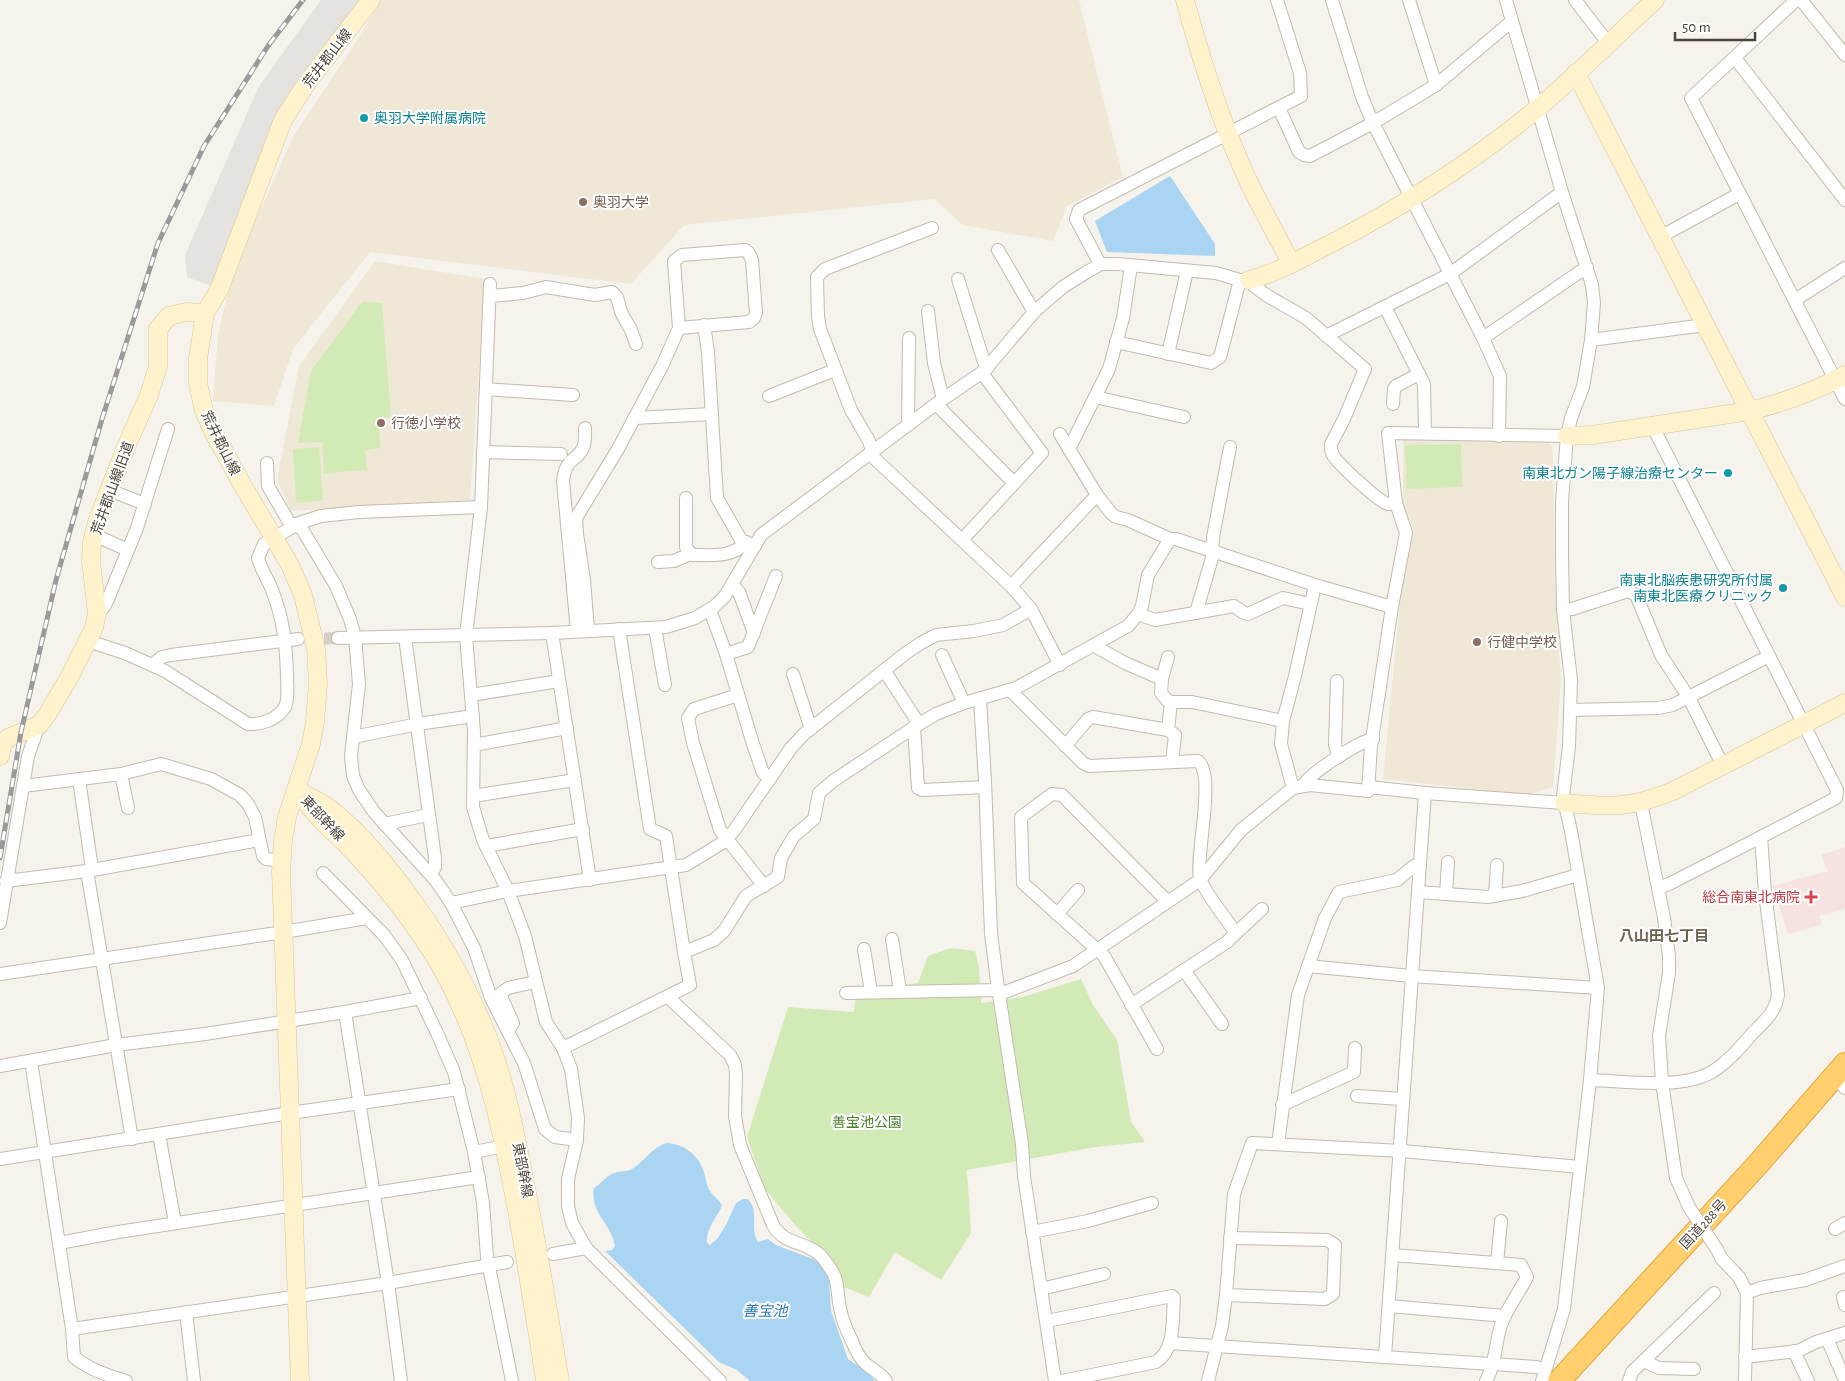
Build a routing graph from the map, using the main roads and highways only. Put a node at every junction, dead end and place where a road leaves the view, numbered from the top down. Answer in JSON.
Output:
{"nodes":[{"id":1,"x":1844,"y":1080,"type":"edge"},
{"id":2,"x":1548,"y":1377,"type":"edge"},
{"id":3,"x":1571,"y":1381,"type":"edge"}],
"edges":[{"from":1,"to":2,"type":"highway","name":"国道288号"},
{"from":1,"to":3,"type":"highway","name":"国道288号"}]}
